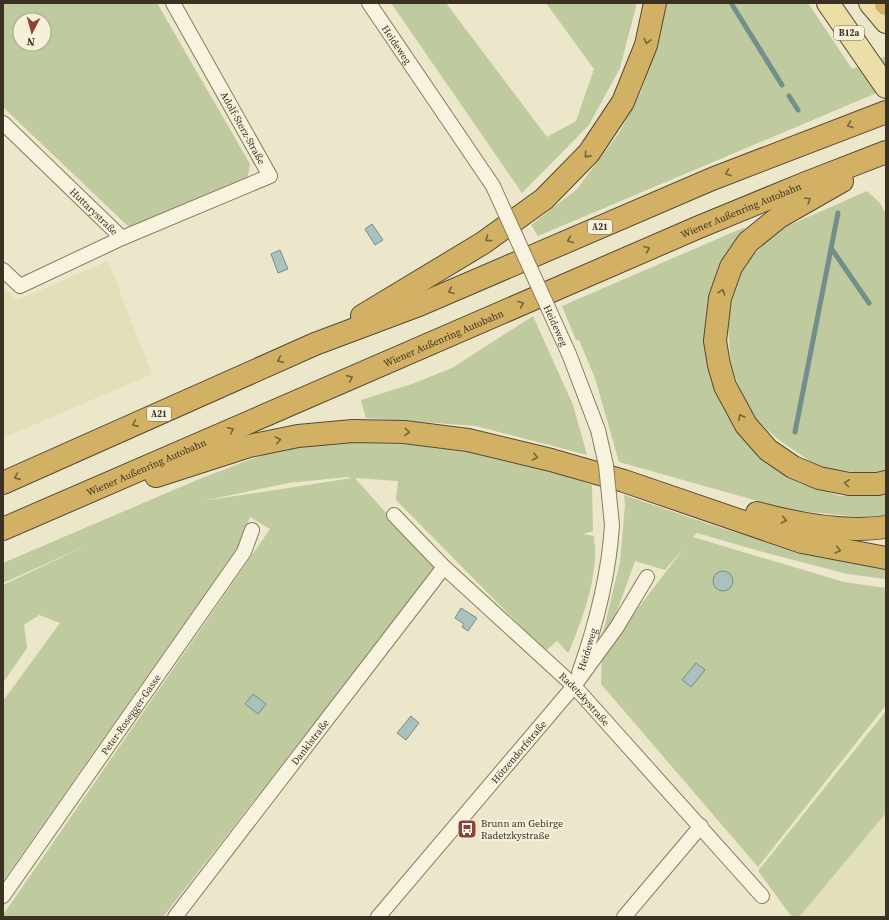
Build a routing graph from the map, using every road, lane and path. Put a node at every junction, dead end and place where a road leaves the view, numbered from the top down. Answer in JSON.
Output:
{"nodes":[{"id":1,"x":172,"y":3,"type":"edge"},
{"id":2,"x":369,"y":3,"type":"edge"},
{"id":3,"x":655,"y":3,"type":"edge"},
{"id":4,"x":828,"y":3,"type":"edge"},
{"id":5,"x":870,"y":3,"type":"edge"},
{"id":6,"x":886,"y":22,"type":"edge"},
{"id":7,"x":886,"y":87,"type":"edge"},
{"id":8,"x":886,"y":112,"type":"edge"},
{"id":9,"x":3,"y":123,"type":"edge"},
{"id":10,"x":886,"y":152,"type":"edge"},
{"id":11,"x":886,"y":156,"type":"edge"},
{"id":12,"x":122,"y":238,"type":"junction"},
{"id":13,"x":3,"y":270,"type":"edge"},
{"id":14,"x":315,"y":344,"type":"junction"},
{"id":15,"x":624,"y":482,"type":"junction"},
{"id":16,"x":886,"y":482,"type":"edge"},
{"id":17,"x":3,"y":483,"type":"edge"},
{"id":18,"x":394,"y":514,"type":"dead end"},
{"id":19,"x":26,"y":519,"type":"junction"},
{"id":20,"x":886,"y":527,"type":"edge"},
{"id":21,"x":3,"y":529,"type":"edge"},
{"id":22,"x":252,"y":530,"type":"dead end"},
{"id":23,"x":882,"y":556,"type":"edge"},
{"id":24,"x":444,"y":567,"type":"junction"},
{"id":25,"x":647,"y":577,"type":"dead end"},
{"id":26,"x":574,"y":686,"type":"junction"},
{"id":27,"x":701,"y":826,"type":"junction"},
{"id":28,"x":3,"y":896,"type":"edge"},
{"id":29,"x":762,"y":896,"type":"dead end"},
{"id":30,"x":175,"y":917,"type":"edge"},
{"id":31,"x":378,"y":917,"type":"edge"},
{"id":32,"x":624,"y":917,"type":"edge"}],
"edges":[{"from":1,"to":12,"type":"street","name":"Adolf-Sterz-Straße"},
{"from":2,"to":26,"type":"street","name":"Heideweg","bridge":true},
{"from":3,"to":14,"type":"highway","one_way":true},
{"from":4,"to":7,"type":"main road","number":"B12a"},
{"from":5,"to":6,"type":"main road"},
{"from":8,"to":14,"type":"highway","number":"A21","one_way":true},
{"from":9,"to":12,"type":"street","name":"Huttarystraße"},
{"from":19,"to":10,"type":"highway","name":"Wiener Außenring Autobahn","one_way":true},
{"from":16,"to":11,"type":"highway","one_way":true},
{"from":12,"to":13,"type":"street","name":"Huttarystraße"},
{"from":14,"to":17,"type":"highway","number":"A21","one_way":true},
{"from":19,"to":15,"type":"highway","one_way":true},
{"from":15,"to":20,"type":"highway","one_way":true},
{"from":15,"to":23,"type":"highway","one_way":true},
{"from":18,"to":24,"type":"street","name":"Radetzkystraße"},
{"from":19,"to":21,"type":"highway","name":"Wiener Außenring Autobahn"},
{"from":22,"to":28,"type":"street","name":"Peter-Rosegger-Gasse"},
{"from":24,"to":26,"type":"street","name":"Radetzkystraße"},
{"from":24,"to":30,"type":"street","name":"Danklstraße"},
{"from":25,"to":26,"type":"street","name":"Hötzendorfstraße"},
{"from":26,"to":27,"type":"street","name":"Radetzkystraße"},
{"from":26,"to":31,"type":"street","name":"Hötzendorfstraße"},
{"from":27,"to":29,"type":"street","name":"Radetzkystraße"},
{"from":27,"to":32,"type":"street"}]}
